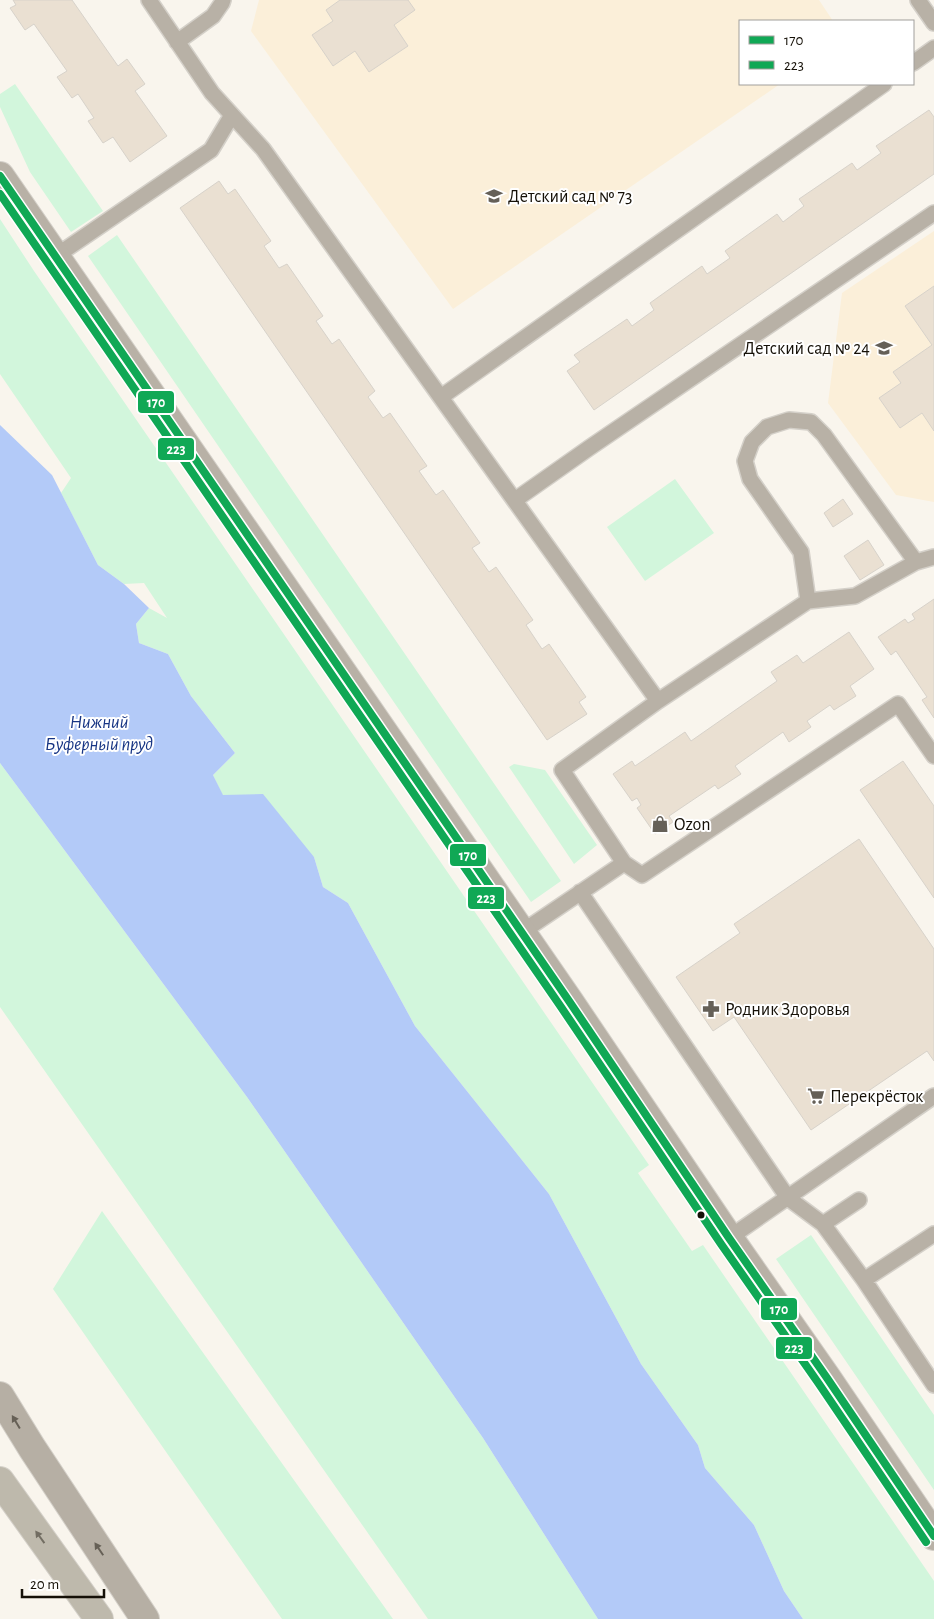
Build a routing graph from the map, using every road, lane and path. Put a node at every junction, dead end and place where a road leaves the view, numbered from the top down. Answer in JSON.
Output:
{"nodes":[{"id":1,"x":149,"y":0,"type":"edge"},
{"id":2,"x":223,"y":0,"type":"edge"},
{"id":3,"x":918,"y":0,"type":"edge"},
{"id":4,"x":934,"y":23,"type":"edge"},
{"id":5,"x":178,"y":42,"type":"junction"},
{"id":6,"x":934,"y":48,"type":"edge"},
{"id":7,"x":914,"y":62,"type":"edge"},
{"id":8,"x":883,"y":85,"type":"edge"},
{"id":9,"x":232,"y":115,"type":"junction"},
{"id":10,"x":0,"y":176,"type":"edge"},
{"id":11,"x":934,"y":213,"type":"edge"},
{"id":12,"x":56,"y":256,"type":"junction"},
{"id":13,"x":441,"y":397,"type":"junction"},
{"id":14,"x":515,"y":500,"type":"junction"},
{"id":15,"x":934,"y":557,"type":"edge"},
{"id":16,"x":916,"y":562,"type":"junction"},
{"id":17,"x":808,"y":601,"type":"junction"},
{"id":18,"x":658,"y":701,"type":"junction"},
{"id":19,"x":934,"y":756,"type":"edge"},
{"id":20,"x":624,"y":863,"type":"junction"},
{"id":21,"x":580,"y":892,"type":"junction"},
{"id":22,"x":522,"y":932,"type":"junction"},
{"id":23,"x":934,"y":1096,"type":"edge"},
{"id":24,"x":788,"y":1198,"type":"junction"},
{"id":25,"x":859,"y":1200,"type":"dead end"},
{"id":26,"x":824,"y":1224,"type":"junction"},
{"id":27,"x":934,"y":1234,"type":"edge"},
{"id":28,"x":729,"y":1238,"type":"junction"},
{"id":29,"x":864,"y":1280,"type":"junction"},
{"id":30,"x":934,"y":1385,"type":"edge"},
{"id":31,"x":0,"y":1396,"type":"edge"},
{"id":32,"x":0,"y":1481,"type":"edge"},
{"id":33,"x":934,"y":1536,"type":"edge"},
{"id":34,"x":99,"y":1619,"type":"edge"},
{"id":35,"x":145,"y":1619,"type":"edge"}],
"edges":[{"from":1,"to":5,"type":"lane"},
{"from":2,"to":5,"type":"lane"},
{"from":3,"to":4,"type":"lane"},
{"from":5,"to":9,"type":"lane"},
{"from":6,"to":7,"type":"lane"},
{"from":8,"to":13,"type":"lane"},
{"from":9,"to":12,"type":"lane"},
{"from":9,"to":13,"type":"lane"},
{"from":10,"to":12,"type":"street"},
{"from":11,"to":14,"type":"lane"},
{"from":12,"to":22,"type":"street"},
{"from":13,"to":14,"type":"lane"},
{"from":14,"to":18,"type":"lane"},
{"from":15,"to":16,"type":"lane"},
{"from":16,"to":17,"type":"lane"},
{"from":16,"to":17,"type":"lane"},
{"from":17,"to":18,"type":"lane"},
{"from":18,"to":20,"type":"lane"},
{"from":19,"to":20,"type":"lane"},
{"from":20,"to":21,"type":"lane"},
{"from":21,"to":22,"type":"lane"},
{"from":21,"to":24,"type":"lane"},
{"from":22,"to":28,"type":"street"},
{"from":23,"to":24,"type":"lane"},
{"from":24,"to":26,"type":"lane"},
{"from":24,"to":28,"type":"lane"},
{"from":25,"to":26,"type":"lane"},
{"from":26,"to":29,"type":"lane"},
{"from":27,"to":29,"type":"lane"},
{"from":28,"to":33,"type":"street"},
{"from":29,"to":30,"type":"lane"},
{"from":35,"to":31,"type":"main road","one_way":true},
{"from":34,"to":32,"type":"highway","one_way":true}]}
